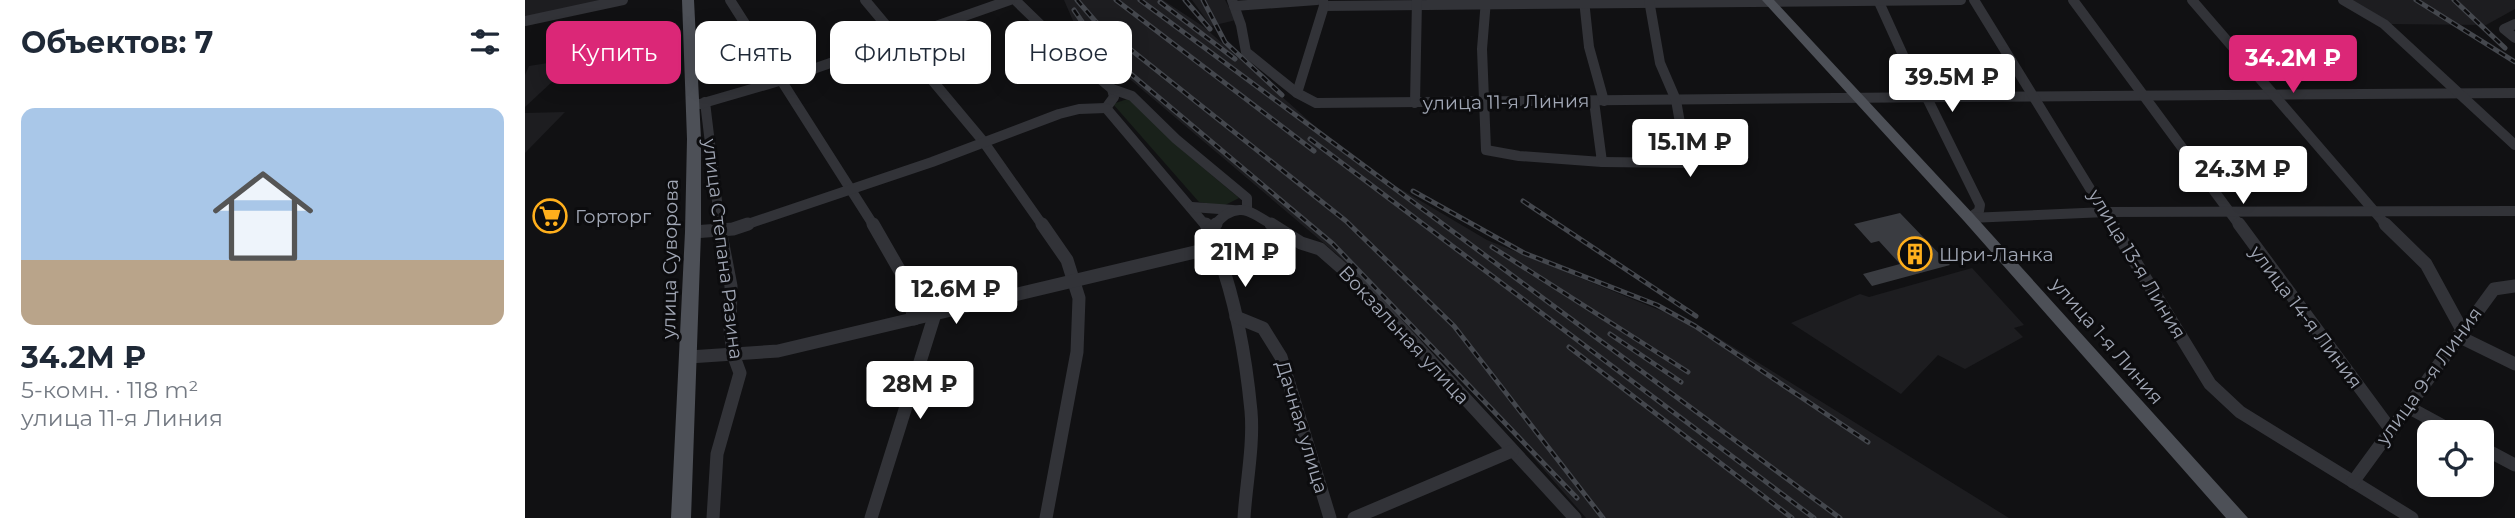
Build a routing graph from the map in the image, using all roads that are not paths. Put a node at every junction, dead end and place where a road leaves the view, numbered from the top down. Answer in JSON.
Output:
{"nodes":[{"id":1,"x":623,"y":0,"type":"edge"},
{"id":2,"x":730,"y":0,"type":"edge"},
{"id":3,"x":865,"y":0,"type":"edge"},
{"id":4,"x":1010,"y":0,"type":"edge"},
{"id":5,"x":1015,"y":0,"type":"edge"},
{"id":6,"x":1879,"y":0,"type":"edge"},
{"id":7,"x":1961,"y":0,"type":"edge"},
{"id":8,"x":1974,"y":0,"type":"edge"},
{"id":9,"x":2073,"y":0,"type":"edge"},
{"id":10,"x":2192,"y":0,"type":"edge"},
{"id":11,"x":2343,"y":0,"type":"edge"},
{"id":12,"x":691,"y":1,"type":"edge"},
{"id":13,"x":1649,"y":1,"type":"edge"},
{"id":14,"x":1770,"y":1,"type":"edge"},
{"id":15,"x":1321,"y":2,"type":"edge"},
{"id":16,"x":1417,"y":2,"type":"edge"},
{"id":17,"x":1486,"y":2,"type":"edge"},
{"id":18,"x":1585,"y":2,"type":"edge"},
{"id":19,"x":1233,"y":3,"type":"edge"},
{"id":20,"x":525,"y":21,"type":"edge"},
{"id":21,"x":743,"y":21,"type":"edge"},
{"id":22,"x":882,"y":21,"type":"edge"},
{"id":23,"x":949,"y":21,"type":"edge"},
{"id":24,"x":2515,"y":24,"type":"edge"},
{"id":25,"x":2515,"y":38,"type":"edge"},
{"id":26,"x":769,"y":84,"type":"edge"},
{"id":27,"x":782,"y":84,"type":"edge"},
{"id":28,"x":935,"y":84,"type":"edge"},
{"id":29,"x":1112,"y":89,"type":"junction"},
{"id":30,"x":1297,"y":93,"type":"junction"},
{"id":31,"x":2515,"y":93,"type":"edge"},
{"id":32,"x":2032,"y":94,"type":"junction"},
{"id":33,"x":2457,"y":94,"type":"junction"},
{"id":34,"x":2143,"y":95,"type":"junction"},
{"id":35,"x":2273,"y":95,"type":"junction"},
{"id":36,"x":1859,"y":98,"type":"junction"},
{"id":37,"x":1927,"y":98,"type":"junction"},
{"id":38,"x":1676,"y":100,"type":"junction"},
{"id":39,"x":1599,"y":101,"type":"junction"},
{"id":40,"x":1415,"y":103,"type":"junction"},
{"id":41,"x":1484,"y":103,"type":"junction"},
{"id":42,"x":699,"y":104,"type":"junction"},
{"id":43,"x":1106,"y":108,"type":"junction"},
{"id":44,"x":983,"y":141,"type":"junction"},
{"id":45,"x":2515,"y":145,"type":"edge"},
{"id":46,"x":1602,"y":162,"type":"junction"},
{"id":47,"x":852,"y":189,"type":"junction"},
{"id":48,"x":1192,"y":208,"type":"junction"},
{"id":49,"x":1240,"y":210,"type":"junction"},
{"id":50,"x":2371,"y":210,"type":"junction"},
{"id":51,"x":2515,"y":211,"type":"edge"},
{"id":52,"x":2106,"y":212,"type":"junction"},
{"id":53,"x":2228,"y":214,"type":"junction"},
{"id":54,"x":1969,"y":218,"type":"junction"},
{"id":55,"x":720,"y":230,"type":"junction"},
{"id":56,"x":693,"y":232,"type":"junction"},
{"id":57,"x":1209,"y":232,"type":"junction"},
{"id":58,"x":1216,"y":247,"type":"junction"},
{"id":59,"x":1074,"y":282,"type":"junction"},
{"id":60,"x":2515,"y":286,"type":"edge"},
{"id":61,"x":935,"y":314,"type":"junction"},
{"id":62,"x":1235,"y":317,"type":"junction"},
{"id":63,"x":914,"y":319,"type":"junction"},
{"id":64,"x":2460,"y":333,"type":"junction"},
{"id":65,"x":733,"y":354,"type":"junction"},
{"id":66,"x":689,"y":357,"type":"junction"},
{"id":67,"x":2515,"y":364,"type":"edge"},
{"id":68,"x":2408,"y":407,"type":"junction"},
{"id":69,"x":2432,"y":420,"type":"edge"},
{"id":70,"x":2391,"y":430,"type":"junction"},
{"id":71,"x":1512,"y":452,"type":"junction"},
{"id":72,"x":2494,"y":454,"type":"edge"},
{"id":73,"x":2515,"y":465,"type":"edge"},
{"id":74,"x":2351,"y":481,"type":"junction"},
{"id":75,"x":681,"y":518,"type":"edge"},
{"id":76,"x":713,"y":518,"type":"edge"},
{"id":77,"x":871,"y":518,"type":"edge"},
{"id":78,"x":1046,"y":518,"type":"edge"},
{"id":79,"x":1244,"y":518,"type":"edge"},
{"id":80,"x":1330,"y":518,"type":"edge"},
{"id":81,"x":1355,"y":518,"type":"edge"},
{"id":82,"x":1575,"y":518,"type":"edge"},
{"id":83,"x":2238,"y":518,"type":"edge"},
{"id":84,"x":2412,"y":518,"type":"edge"}],
"edges":[{"from":1,"to":20,"type":"street"},
{"from":2,"to":21,"type":"street"},
{"from":3,"to":22,"type":"street"},
{"from":4,"to":23,"type":"street"},
{"from":5,"to":29,"type":"street"},
{"from":6,"to":7,"type":"street"},
{"from":6,"to":14,"type":"street"},
{"from":6,"to":37,"type":"street"},
{"from":8,"to":32,"type":"street","name":"улица 13-я Линия"},
{"from":9,"to":34,"type":"street","name":"улица 14-я Линия"},
{"from":10,"to":35,"type":"street"},
{"from":11,"to":33,"type":"street"},
{"from":12,"to":42,"type":"main road","name":"улица Суворова"},
{"from":13,"to":14,"type":"street"},
{"from":13,"to":18,"type":"street"},
{"from":13,"to":38,"type":"street"},
{"from":14,"to":36,"type":"main road","name":"улица 1-я Линия"},
{"from":15,"to":16,"type":"street"},
{"from":15,"to":19,"type":"street"},
{"from":15,"to":30,"type":"street"},
{"from":16,"to":17,"type":"street"},
{"from":16,"to":40,"type":"street"},
{"from":17,"to":18,"type":"street"},
{"from":17,"to":41,"type":"street"},
{"from":18,"to":39,"type":"street"},
{"from":19,"to":30,"type":"street"},
{"from":24,"to":25,"type":"street"},
{"from":26,"to":42,"type":"street"},
{"from":27,"to":47,"type":"street"},
{"from":28,"to":44,"type":"street"},
{"from":29,"to":43,"type":"street"},
{"from":29,"to":49,"type":"street"},
{"from":30,"to":40,"type":"street","name":"улица 11-я Линия"},
{"from":31,"to":33,"type":"street","name":"улица 11-я Линия"},
{"from":32,"to":34,"type":"street","name":"улица 11-я Линия"},
{"from":32,"to":37,"type":"street","name":"улица 11-я Линия"},
{"from":32,"to":52,"type":"street","name":"улица 13-я Линия"},
{"from":33,"to":35,"type":"street","name":"улица 11-я Линия"},
{"from":33,"to":45,"type":"street"},
{"from":34,"to":35,"type":"street","name":"улица 11-я Линия"},
{"from":34,"to":53,"type":"street","name":"улица 14-я Линия"},
{"from":35,"to":50,"type":"street"},
{"from":36,"to":37,"type":"street","name":"улица 11-я Линия"},
{"from":36,"to":38,"type":"street","name":"улица 11-я Линия"},
{"from":36,"to":54,"type":"main road","name":"улица 1-я Линия"},
{"from":37,"to":54,"type":"street"},
{"from":38,"to":39,"type":"street","name":"улица 11-я Линия"},
{"from":38,"to":46,"type":"street"},
{"from":39,"to":41,"type":"street","name":"улица 11-я Линия"},
{"from":39,"to":46,"type":"street"},
{"from":40,"to":41,"type":"street","name":"улица 11-я Линия"},
{"from":41,"to":46,"type":"street"},
{"from":42,"to":55,"type":"street","name":"улица Степана Разина"},
{"from":42,"to":56,"type":"main road","name":"улица Суворова"},
{"from":43,"to":44,"type":"street"},
{"from":43,"to":48,"type":"street"},
{"from":44,"to":47,"type":"street"},
{"from":44,"to":59,"type":"street"},
{"from":47,"to":55,"type":"street"},
{"from":47,"to":63,"type":"street"},
{"from":48,"to":49,"type":"street"},
{"from":48,"to":57,"type":"street"},
{"from":49,"to":57,"type":"street"},
{"from":49,"to":71,"type":"street","name":"Вокзальная улица"},
{"from":50,"to":51,"type":"street"},
{"from":50,"to":53,"type":"street"},
{"from":50,"to":64,"type":"street"},
{"from":52,"to":53,"type":"street"},
{"from":52,"to":54,"type":"street"},
{"from":52,"to":74,"type":"street","name":"улица 13-я Линия"},
{"from":53,"to":70,"type":"street","name":"улица 14-я Линия"},
{"from":54,"to":83,"type":"main road","name":"улица 1-я Линия"},
{"from":55,"to":56,"type":"street"},
{"from":55,"to":65,"type":"street","name":"улица Степана Разина"},
{"from":56,"to":66,"type":"main road","name":"улица Суворова"},
{"from":57,"to":58,"type":"street"},
{"from":58,"to":59,"type":"street"},
{"from":58,"to":62,"type":"street"},
{"from":59,"to":61,"type":"street"},
{"from":59,"to":78,"type":"street"},
{"from":60,"to":64,"type":"street","name":"улица 9-я Линия"},
{"from":61,"to":63,"type":"street"},
{"from":61,"to":77,"type":"street"},
{"from":62,"to":79,"type":"street"},
{"from":62,"to":80,"type":"street","name":"Дачная улица"},
{"from":63,"to":65,"type":"street"},
{"from":64,"to":67,"type":"street"},
{"from":64,"to":68,"type":"street","name":"улица 9-я Линия"},
{"from":65,"to":66,"type":"street"},
{"from":65,"to":76,"type":"street","name":"улица Степана Разина"},
{"from":66,"to":75,"type":"main road","name":"улица Суворова"},
{"from":68,"to":69,"type":"street"},
{"from":68,"to":70,"type":"street","name":"улица 9-я Линия"},
{"from":70,"to":74,"type":"street","name":"улица 9-я Линия"},
{"from":71,"to":81,"type":"street"},
{"from":71,"to":82,"type":"street","name":"Вокзальная улица"},
{"from":72,"to":73,"type":"street"},
{"from":74,"to":84,"type":"street","name":"улица 13-я Линия"}]}
